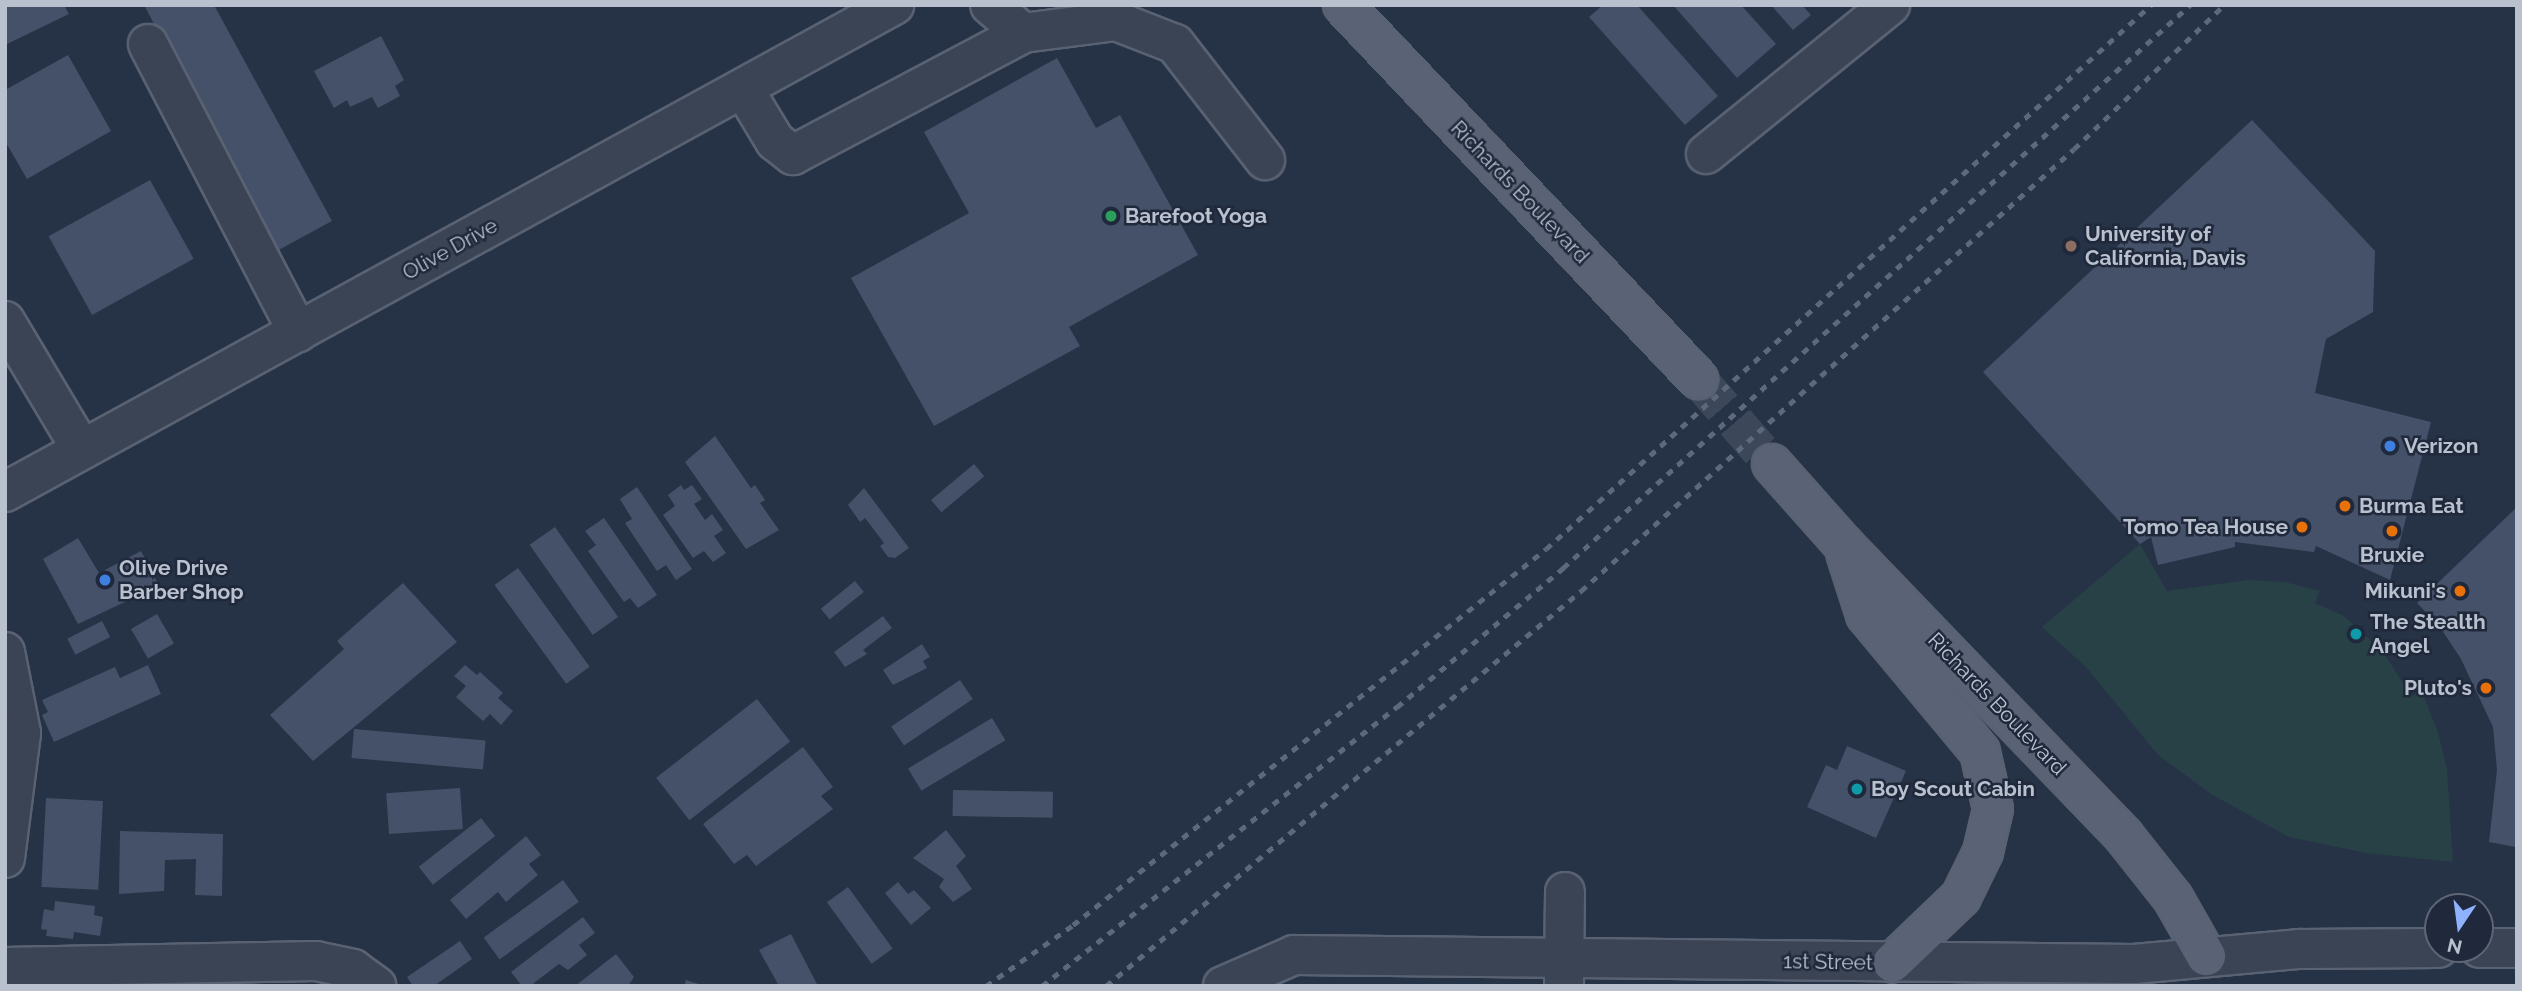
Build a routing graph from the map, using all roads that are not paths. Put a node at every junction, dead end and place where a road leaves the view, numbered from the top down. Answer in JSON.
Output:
{"nodes":[{"id":1,"x":894,"y":5,"type":"edge"},
{"id":2,"x":990,"y":5,"type":"edge"},
{"id":3,"x":1343,"y":5,"type":"edge"},
{"id":4,"x":1890,"y":5,"type":"edge"},
{"id":5,"x":1023,"y":33,"type":"junction"},
{"id":6,"x":148,"y":44,"type":"dead end"},
{"id":7,"x":743,"y":88,"type":"junction"},
{"id":8,"x":1706,"y":154,"type":"dead end"},
{"id":9,"x":1265,"y":160,"type":"dead end"},
{"id":10,"x":5,"y":321,"type":"edge"},
{"id":11,"x":298,"y":332,"type":"junction"},
{"id":12,"x":1698,"y":379,"type":"tunnel mouth"},
{"id":13,"x":82,"y":450,"type":"junction"},
{"id":14,"x":1772,"y":464,"type":"tunnel mouth"},
{"id":15,"x":5,"y":492,"type":"edge"},
{"id":16,"x":1843,"y":544,"type":"junction"},
{"id":17,"x":5,"y":652,"type":"edge"},
{"id":18,"x":5,"y":858,"type":"edge"},
{"id":19,"x":1565,"y":892,"type":"dead end"},
{"id":20,"x":2517,"y":947,"type":"edge"},
{"id":21,"x":2424,"y":948,"type":"edge"},
{"id":22,"x":2494,"y":948,"type":"edge"},
{"id":23,"x":1892,"y":963,"type":"junction"},
{"id":24,"x":5,"y":967,"type":"edge"},
{"id":25,"x":1564,"y":971,"type":"edge"},
{"id":26,"x":2207,"y":971,"type":"edge"},
{"id":27,"x":376,"y":986,"type":"edge"},
{"id":28,"x":1223,"y":986,"type":"edge"}],
"edges":[{"from":1,"to":7,"type":"street","name":"Olive Drive"},
{"from":2,"to":5,"type":"street"},
{"from":3,"to":12,"type":"main road","name":"Richards Boulevard"},
{"from":4,"to":8,"type":"street"},
{"from":5,"to":7,"type":"street"},
{"from":5,"to":9,"type":"street"},
{"from":6,"to":11,"type":"street"},
{"from":7,"to":11,"type":"street","name":"Olive Drive"},
{"from":10,"to":13,"type":"street"},
{"from":11,"to":13,"type":"street","name":"Olive Drive"},
{"from":13,"to":15,"type":"street","name":"Olive Drive"},
{"from":14,"to":16,"type":"main road","name":"Richards Boulevard"},
{"from":16,"to":23,"type":"main road"},
{"from":16,"to":26,"type":"main road","name":"Richards Boulevard"},
{"from":17,"to":18,"type":"street"},
{"from":19,"to":25,"type":"street"},
{"from":20,"to":22,"type":"street"},
{"from":21,"to":26,"type":"street","name":"1st Street"},
{"from":23,"to":25,"type":"street","name":"1st Street"},
{"from":23,"to":26,"type":"street","name":"1st Street"},
{"from":24,"to":27,"type":"street"},
{"from":25,"to":28,"type":"street","name":"1st Street"}]}
